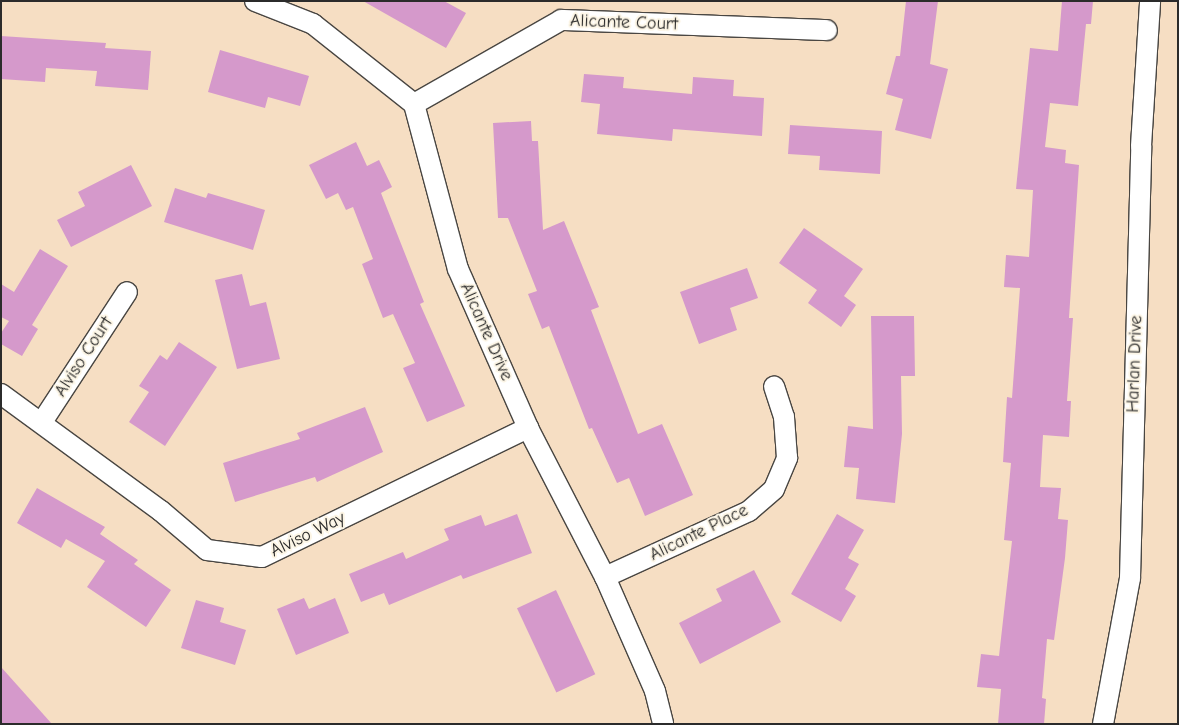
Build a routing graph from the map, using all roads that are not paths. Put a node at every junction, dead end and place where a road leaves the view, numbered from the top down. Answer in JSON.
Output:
{"nodes":[{"id":1,"x":255,"y":1,"type":"edge"},
{"id":2,"x":1150,"y":1,"type":"edge"},
{"id":3,"x":827,"y":30,"type":"dead end"},
{"id":4,"x":414,"y":104,"type":"junction"},
{"id":5,"x":127,"y":292,"type":"dead end"},
{"id":6,"x":774,"y":387,"type":"dead end"},
{"id":7,"x":1,"y":394,"type":"edge"},
{"id":8,"x":42,"y":422,"type":"junction"},
{"id":9,"x":528,"y":428,"type":"junction"},
{"id":10,"x":605,"y":577,"type":"junction"},
{"id":11,"x":663,"y":724,"type":"edge"},
{"id":12,"x":1103,"y":724,"type":"edge"}],
"edges":[{"from":1,"to":4,"type":"street"},
{"from":2,"to":12,"type":"street","name":"Harlan Drive"},
{"from":3,"to":4,"type":"street","name":"Alicante Court"},
{"from":4,"to":9,"type":"street","name":"Alicante Drive"},
{"from":5,"to":8,"type":"street","name":"Alviso Court"},
{"from":6,"to":10,"type":"street","name":"Alicante Place"},
{"from":7,"to":8,"type":"street","name":"Alviso Way"},
{"from":8,"to":9,"type":"street","name":"Alviso Way"},
{"from":9,"to":10,"type":"street","name":"Alicante Drive"},
{"from":10,"to":11,"type":"street","name":"Alicante Drive"}]}
